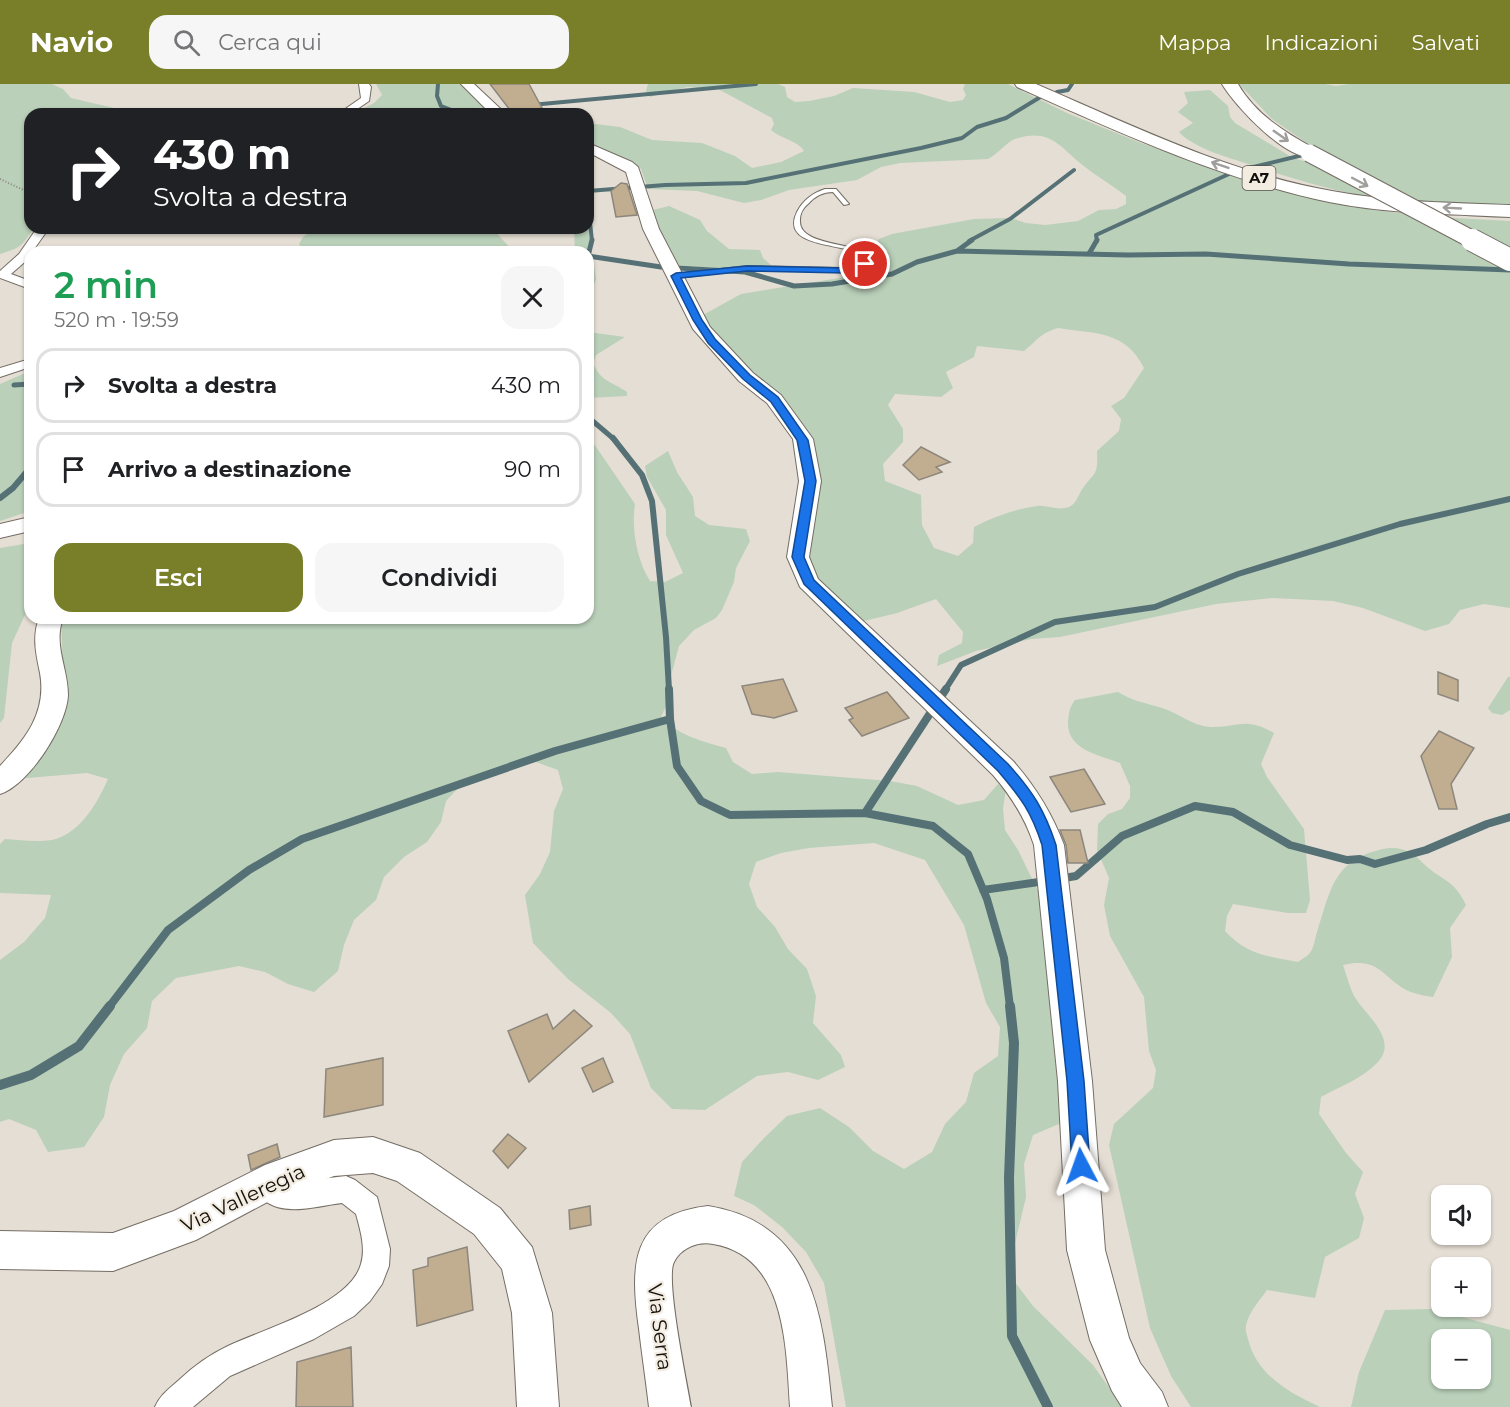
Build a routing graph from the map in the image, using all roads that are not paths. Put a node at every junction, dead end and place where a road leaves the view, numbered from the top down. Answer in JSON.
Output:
{"nodes":[{"id":1,"x":364,"y":84,"type":"edge"},
{"id":2,"x":467,"y":84,"type":"edge"},
{"id":3,"x":1023,"y":84,"type":"edge"},
{"id":4,"x":1230,"y":84,"type":"edge"},
{"id":5,"x":354,"y":108,"type":"edge"},
{"id":6,"x":493,"y":108,"type":"edge"},
{"id":7,"x":594,"y":150,"type":"edge"},
{"id":8,"x":846,"y":204,"type":"dead end"},
{"id":9,"x":1510,"y":211,"type":"edge"},
{"id":10,"x":24,"y":256,"type":"edge"},
{"id":11,"x":1510,"y":260,"type":"edge"},
{"id":12,"x":676,"y":276,"type":"junction"},
{"id":13,"x":24,"y":283,"type":"edge"},
{"id":14,"x":24,"y":365,"type":"edge"},
{"id":15,"x":0,"y":373,"type":"edge"},
{"id":16,"x":24,"y":525,"type":"edge"},
{"id":17,"x":0,"y":531,"type":"edge"},
{"id":18,"x":48,"y":624,"type":"edge"},
{"id":19,"x":0,"y":783,"type":"edge"},
{"id":20,"x":265,"y":1183,"type":"junction"},
{"id":21,"x":0,"y":1250,"type":"edge"},
{"id":22,"x":170,"y":1407,"type":"edge"},
{"id":23,"x":538,"y":1407,"type":"edge"},
{"id":24,"x":670,"y":1407,"type":"edge"},
{"id":25,"x":811,"y":1407,"type":"edge"},
{"id":26,"x":1147,"y":1407,"type":"edge"}],
"edges":[{"from":1,"to":5,"type":"street"},
{"from":2,"to":6,"type":"street"},
{"from":9,"to":3,"type":"highway","number":"A7","one_way":true},
{"from":4,"to":11,"type":"highway","one_way":true,"bridge":true},
{"from":7,"to":12,"type":"street"},
{"from":8,"to":12,"type":"lane"},
{"from":10,"to":13,"type":"street"},
{"from":12,"to":26,"type":"street"},
{"from":14,"to":15,"type":"street"},
{"from":16,"to":17,"type":"street"},
{"from":18,"to":19,"type":"street"},
{"from":20,"to":21,"type":"street","name":"Via Valleregia"},
{"from":20,"to":22,"type":"street"},
{"from":20,"to":23,"type":"street","name":"Via Valleregia"},
{"from":24,"to":25,"type":"street","name":"Via Serra"}]}
